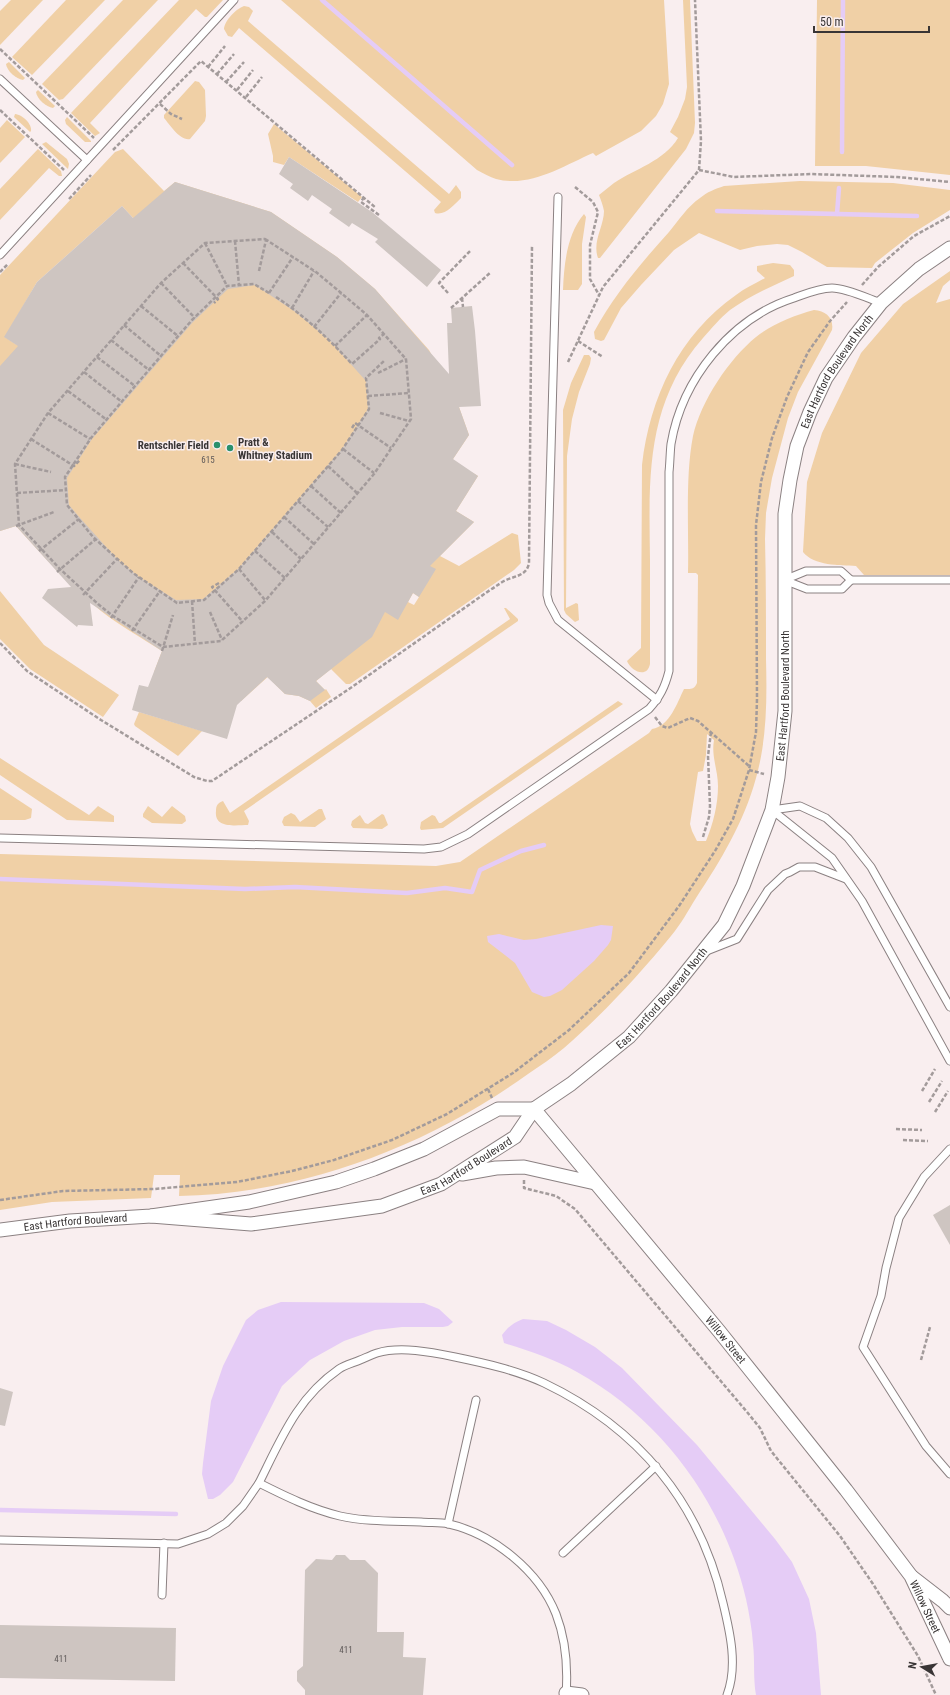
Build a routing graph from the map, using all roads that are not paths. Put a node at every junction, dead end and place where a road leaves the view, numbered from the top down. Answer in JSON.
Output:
{"nodes":[{"id":1,"x":234,"y":0,"type":"edge"},
{"id":2,"x":0,"y":79,"type":"edge"},
{"id":3,"x":87,"y":160,"type":"junction"},
{"id":4,"x":558,"y":197,"type":"dead end"},
{"id":5,"x":950,"y":248,"type":"edge"},
{"id":6,"x":0,"y":255,"type":"edge"},
{"id":7,"x":881,"y":303,"type":"junction"},
{"id":8,"x":784,"y":580,"type":"junction"},
{"id":9,"x":851,"y":580,"type":"junction"},
{"id":10,"x":950,"y":580,"type":"edge"},
{"id":11,"x":658,"y":700,"type":"junction"},
{"id":12,"x":772,"y":810,"type":"junction"},
{"id":13,"x":0,"y":838,"type":"edge"},
{"id":14,"x":847,"y":879,"type":"junction"},
{"id":15,"x":701,"y":954,"type":"junction"},
{"id":16,"x":950,"y":1007,"type":"edge"},
{"id":17,"x":950,"y":1061,"type":"edge"},
{"id":18,"x":534,"y":1109,"type":"junction"},
{"id":19,"x":950,"y":1149,"type":"edge"},
{"id":20,"x":456,"y":1175,"type":"junction"},
{"id":21,"x":595,"y":1182,"type":"junction"},
{"id":22,"x":151,"y":1216,"type":"junction"},
{"id":23,"x":0,"y":1230,"type":"edge"},
{"id":24,"x":476,"y":1400,"type":"dead end"},
{"id":25,"x":656,"y":1466,"type":"junction"},
{"id":26,"x":950,"y":1474,"type":"edge"},
{"id":27,"x":259,"y":1483,"type":"junction"},
{"id":28,"x":448,"y":1524,"type":"junction"},
{"id":29,"x":0,"y":1540,"type":"edge"},
{"id":30,"x":164,"y":1543,"type":"junction"},
{"id":31,"x":563,"y":1553,"type":"dead end"},
{"id":32,"x":911,"y":1576,"type":"junction"},
{"id":33,"x":162,"y":1595,"type":"dead end"},
{"id":34,"x":950,"y":1608,"type":"edge"},
{"id":35,"x":950,"y":1659,"type":"edge"},
{"id":36,"x":731,"y":1685,"type":"junction"},
{"id":37,"x":566,"y":1694,"type":"edge"},
{"id":38,"x":582,"y":1695,"type":"edge"},
{"id":39,"x":727,"y":1695,"type":"edge"},
{"id":40,"x":734,"y":1695,"type":"edge"}],
"edges":[{"from":1,"to":3,"type":"lane"},
{"from":2,"to":3,"type":"lane"},
{"from":3,"to":6,"type":"lane"},
{"from":4,"to":11,"type":"lane"},
{"from":5,"to":7,"type":"street","name":"East Hartford Boulevard North"},
{"from":7,"to":8,"type":"street","name":"East Hartford Boulevard North"},
{"from":7,"to":11,"type":"lane"},
{"from":8,"to":9,"type":"lane"},
{"from":8,"to":9,"type":"lane"},
{"from":8,"to":12,"type":"street","name":"East Hartford Boulevard North"},
{"from":9,"to":10,"type":"lane"},
{"from":11,"to":13,"type":"lane"},
{"from":12,"to":14,"type":"lane"},
{"from":12,"to":15,"type":"street","name":"East Hartford Boulevard North"},
{"from":12,"to":16,"type":"lane"},
{"from":14,"to":15,"type":"lane"},
{"from":14,"to":17,"type":"lane"},
{"from":15,"to":18,"type":"street","name":"East Hartford Boulevard North"},
{"from":18,"to":20,"type":"street","name":"East Hartford Boulevard"},
{"from":18,"to":21,"type":"street","name":"Willow Street"},
{"from":18,"to":22,"type":"street","name":"East Hartford Boulevard"},
{"from":19,"to":26,"type":"lane"},
{"from":20,"to":21,"type":"street"},
{"from":20,"to":22,"type":"street","name":"East Hartford Boulevard"},
{"from":21,"to":32,"type":"street","name":"Willow Street"},
{"from":22,"to":23,"type":"street","name":"East Hartford Boulevard"},
{"from":24,"to":28,"type":"lane"},
{"from":25,"to":27,"type":"lane"},
{"from":25,"to":31,"type":"lane"},
{"from":25,"to":36,"type":"lane"},
{"from":27,"to":28,"type":"lane"},
{"from":27,"to":30,"type":"lane"},
{"from":28,"to":37,"type":"lane"},
{"from":29,"to":30,"type":"lane"},
{"from":30,"to":33,"type":"lane"},
{"from":32,"to":34,"type":"street","name":"Willow Street"},
{"from":32,"to":35,"type":"street","name":"Willow Street"},
{"from":36,"to":39,"type":"lane"},
{"from":36,"to":40,"type":"lane"},
{"from":37,"to":38,"type":"street"}]}
